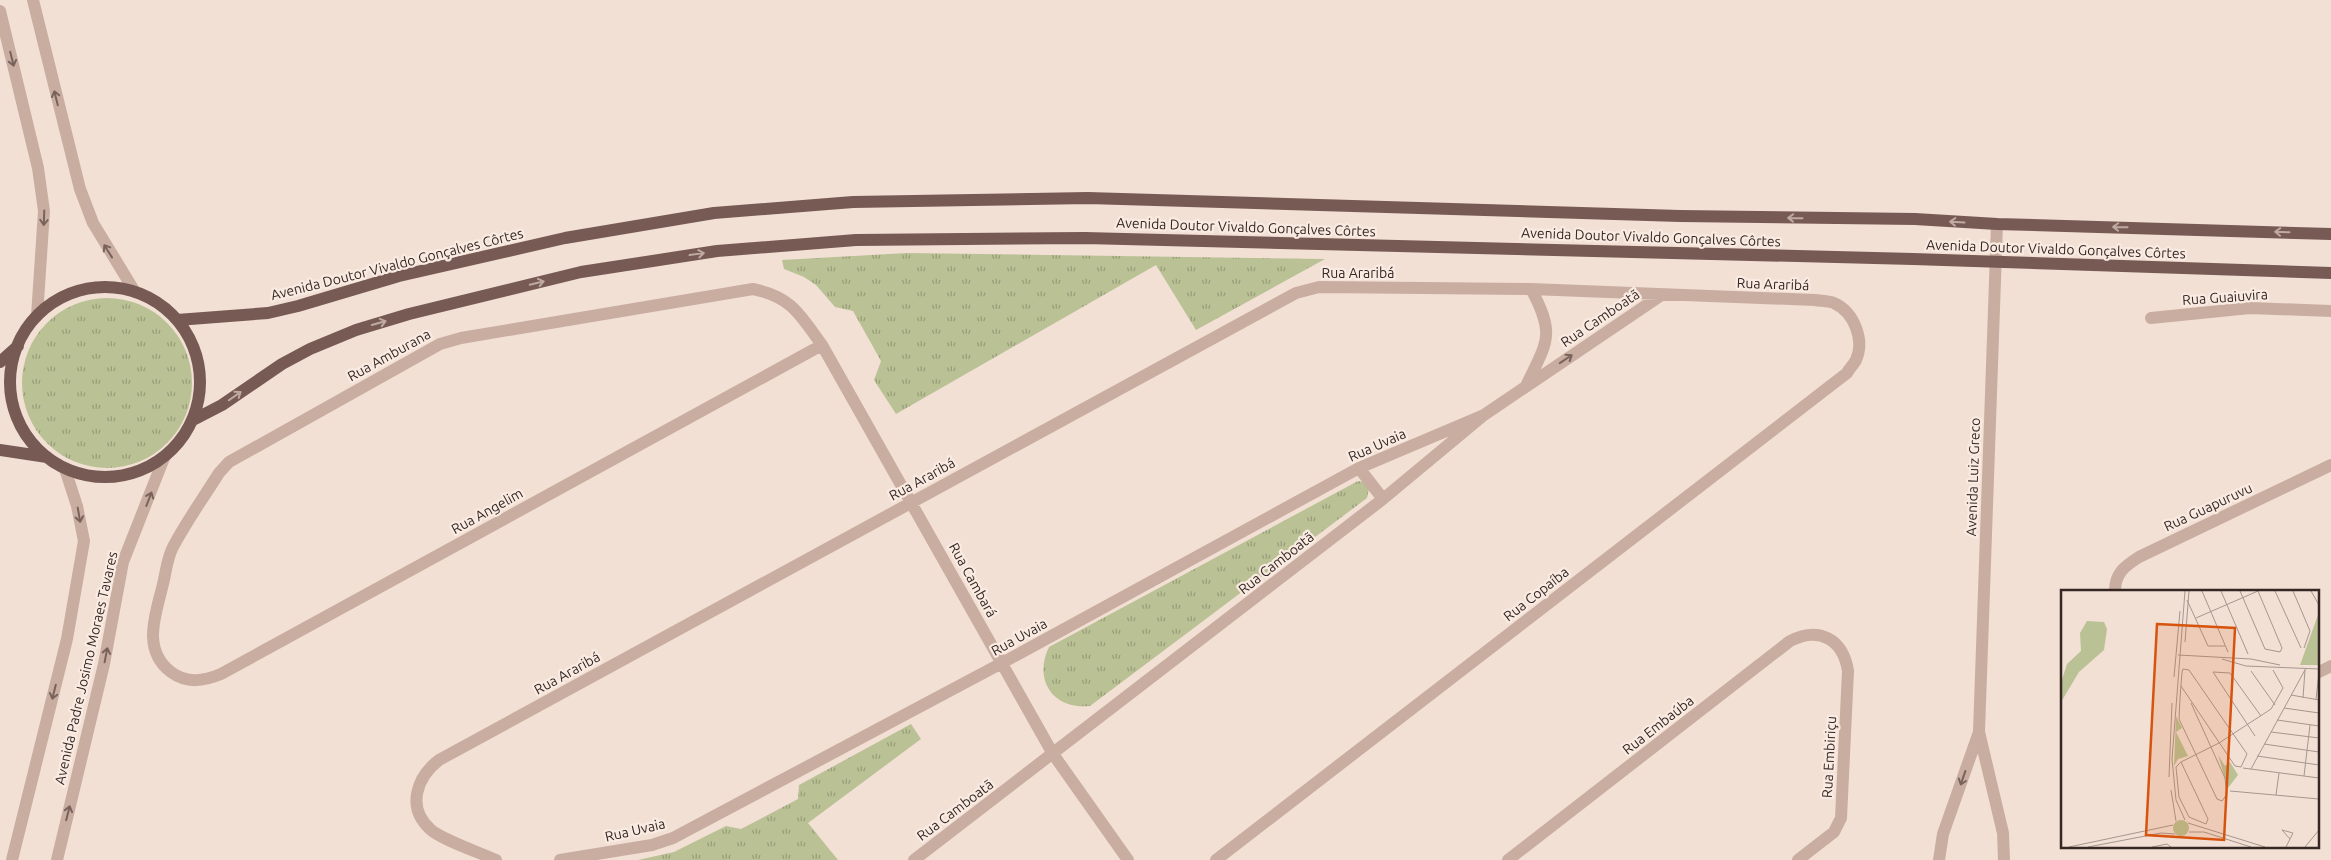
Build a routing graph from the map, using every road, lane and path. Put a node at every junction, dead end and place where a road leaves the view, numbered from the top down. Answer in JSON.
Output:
{"nodes":[{"id":1,"x":33,"y":0,"type":"edge"},
{"id":2,"x":0,"y":12,"type":"edge"},
{"id":3,"x":1997,"y":224,"type":"junction"},
{"id":4,"x":2331,"y":234,"type":"edge"},
{"id":5,"x":1996,"y":262,"type":"junction"},
{"id":6,"x":2331,"y":273,"type":"edge"},
{"id":7,"x":1531,"y":290,"type":"junction"},
{"id":8,"x":135,"y":292,"type":"junction"},
{"id":9,"x":1660,"y":296,"type":"junction"},
{"id":10,"x":797,"y":311,"type":"joint"},
{"id":11,"x":2331,"y":311,"type":"edge"},
{"id":12,"x":37,"y":316,"type":"junction"},
{"id":13,"x":2151,"y":318,"type":"dead end"},
{"id":14,"x":177,"y":320,"type":"junction"},
{"id":15,"x":1859,"y":341,"type":"joint"},
{"id":16,"x":822,"y":345,"type":"junction"},
{"id":17,"x":18,"y":346,"type":"junction"},
{"id":18,"x":0,"y":362,"type":"edge"},
{"id":19,"x":1526,"y":386,"type":"junction"},
{"id":20,"x":1484,"y":415,"type":"junction"},
{"id":21,"x":193,"y":420,"type":"junction"},
{"id":22,"x":0,"y":450,"type":"edge"},
{"id":23,"x":47,"y":458,"type":"junction"},
{"id":24,"x":164,"y":458,"type":"junction"},
{"id":25,"x":2331,"y":465,"type":"edge"},
{"id":26,"x":1359,"y":468,"type":"junction"},
{"id":27,"x":65,"y":469,"type":"junction"},
{"id":28,"x":1383,"y":499,"type":"junction"},
{"id":29,"x":912,"y":501,"type":"junction"},
{"id":30,"x":2115,"y":590,"type":"edge"},
{"id":31,"x":1833,"y":641,"type":"joint"},
{"id":32,"x":1002,"y":663,"type":"junction"},
{"id":33,"x":2331,"y":666,"type":"edge"},
{"id":34,"x":164,"y":667,"type":"joint"},
{"id":35,"x":2318,"y":672,"type":"edge"},
{"id":36,"x":1979,"y":732,"type":"junction"},
{"id":37,"x":1053,"y":754,"type":"junction"},
{"id":38,"x":12,"y":860,"type":"edge"},
{"id":39,"x":57,"y":860,"type":"edge"},
{"id":40,"x":496,"y":860,"type":"edge"},
{"id":41,"x":560,"y":860,"type":"edge"},
{"id":42,"x":914,"y":860,"type":"edge"},
{"id":43,"x":1128,"y":860,"type":"edge"},
{"id":44,"x":1216,"y":860,"type":"edge"},
{"id":45,"x":1508,"y":860,"type":"edge"},
{"id":46,"x":1798,"y":860,"type":"edge"},
{"id":47,"x":1939,"y":860,"type":"edge"},
{"id":48,"x":2004,"y":860,"type":"edge"}],
"edges":[{"from":8,"to":1,"type":"street","one_way":true},
{"from":2,"to":12,"type":"street","one_way":true},
{"from":4,"to":3,"type":"main road","name":"Avenida Doutor Vivaldo Gonçalves Côrtes","one_way":true},
{"from":3,"to":5,"type":"street","name":"Avenida Luiz Greco"},
{"from":3,"to":14,"type":"main road","name":"Avenida Doutor Vivaldo Gonçalves Côrtes","one_way":true},
{"from":5,"to":6,"type":"main road","name":"Avenida Doutor Vivaldo Gonçalves Côrtes"},
{"from":21,"to":5,"type":"main road","name":"Avenida Doutor Vivaldo Gonçalves Côrtes","one_way":true},
{"from":5,"to":36,"type":"street","name":"Avenida Luiz Greco"},
{"from":7,"to":9,"type":"street","name":"Rua Araribá"},
{"from":7,"to":19,"type":"street"},
{"from":7,"to":29,"type":"street","name":"Rua Araribá"},
{"from":8,"to":12,"type":"main road"},
{"from":8,"to":14,"type":"main road"},
{"from":9,"to":15,"type":"street","name":"Rua Araribá"},
{"from":19,"to":9,"type":"street","name":"Rua Camboatã","one_way":true},
{"from":10,"to":16,"type":"street","name":"Rua Cambará"},
{"from":10,"to":34,"type":"street","name":"Rua Amburana"},
{"from":11,"to":13,"type":"street","name":"Rua Guaiuvira"},
{"from":12,"to":17,"type":"main road"},
{"from":14,"to":21,"type":"main road"},
{"from":15,"to":44,"type":"street","name":"Rua Copaíba"},
{"from":16,"to":29,"type":"street","name":"Rua Cambará"},
{"from":16,"to":34,"type":"street","name":"Rua Angelim"},
{"from":17,"to":18,"type":"main road"},
{"from":17,"to":23,"type":"main road"},
{"from":19,"to":20,"type":"street","name":"Rua Camboatã"},
{"from":20,"to":26,"type":"street","name":"Rua Uvaia"},
{"from":20,"to":28,"type":"street","name":"Rua Camboatã"},
{"from":21,"to":24,"type":"main road"},
{"from":22,"to":23,"type":"main road"},
{"from":23,"to":27,"type":"main road"},
{"from":24,"to":27,"type":"main road"},
{"from":39,"to":24,"type":"street","name":"Avenida Padre Josimo Moraes Tavares","one_way":true},
{"from":25,"to":30,"type":"street","name":"Rua Guapuruvu"},
{"from":26,"to":28,"type":"street"},
{"from":26,"to":32,"type":"street","name":"Rua Uvaia"},
{"from":27,"to":38,"type":"street","name":"Avenida Padre Josimo Moraes Tavares","one_way":true},
{"from":28,"to":37,"type":"street","name":"Rua Camboatã"},
{"from":29,"to":32,"type":"street","name":"Rua Cambará"},
{"from":29,"to":40,"type":"street","name":"Rua Araribá"},
{"from":31,"to":45,"type":"street","name":"Rua Embaúba"},
{"from":31,"to":46,"type":"street","name":"Rua Embiriçu"},
{"from":32,"to":37,"type":"street","name":"Rua Cambará"},
{"from":32,"to":41,"type":"street","name":"Rua Uvaia"},
{"from":33,"to":35,"type":"street"},
{"from":36,"to":47,"type":"street","name":"Avenida Luiz Greco","one_way":true},
{"from":36,"to":48,"type":"street","name":"Avenida Luiz Greco"},
{"from":37,"to":42,"type":"street","name":"Rua Camboatã"},
{"from":37,"to":43,"type":"street","name":"Rua Cambará"}]}
